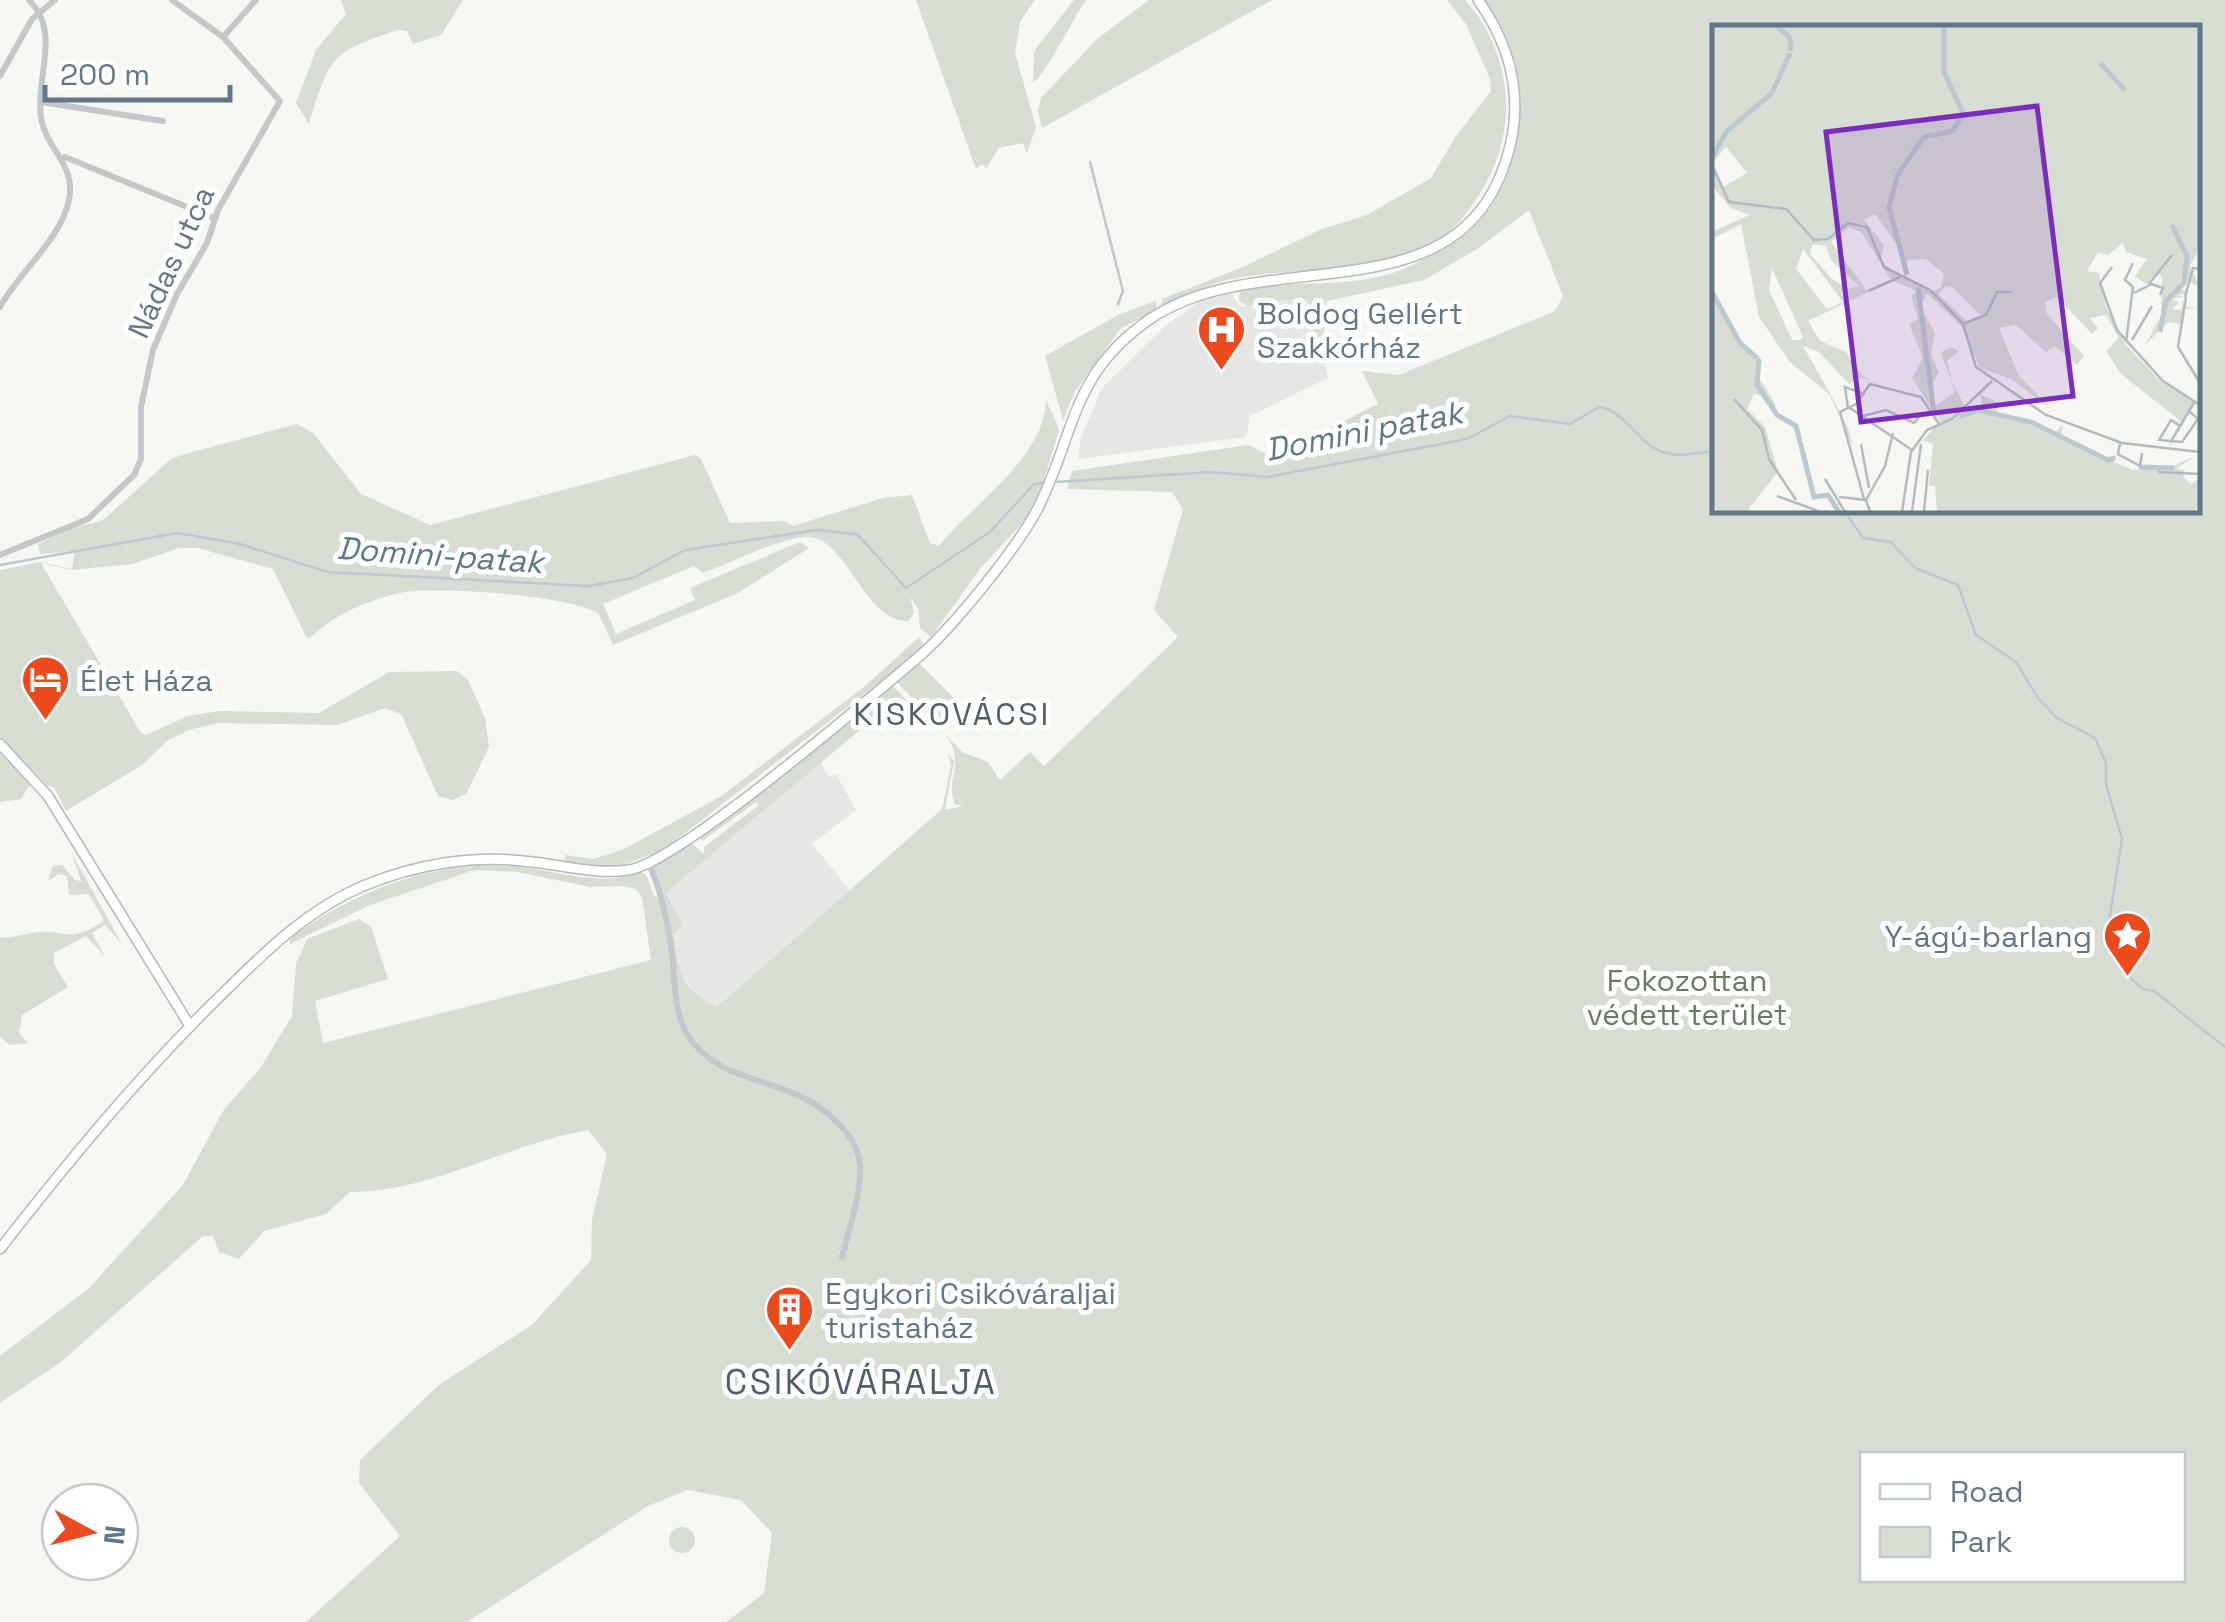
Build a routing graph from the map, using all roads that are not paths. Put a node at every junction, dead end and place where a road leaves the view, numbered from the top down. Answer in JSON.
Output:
{"nodes":[{"id":1,"x":29,"y":0,"type":"edge"},
{"id":2,"x":56,"y":0,"type":"edge"},
{"id":3,"x":172,"y":0,"type":"edge"},
{"id":4,"x":256,"y":0,"type":"edge"},
{"id":5,"x":1478,"y":0,"type":"edge"},
{"id":6,"x":42,"y":13,"type":"junction"},
{"id":7,"x":223,"y":37,"type":"junction"},
{"id":8,"x":0,"y":76,"type":"edge"},
{"id":9,"x":40,"y":102,"type":"junction"},
{"id":10,"x":164,"y":121,"type":"dead end"},
{"id":11,"x":64,"y":156,"type":"junction"},
{"id":12,"x":214,"y":218,"type":"junction"},
{"id":13,"x":0,"y":307,"type":"edge"},
{"id":14,"x":0,"y":555,"type":"edge"},
{"id":15,"x":0,"y":744,"type":"edge"},
{"id":16,"x":648,"y":864,"type":"junction"},
{"id":17,"x":190,"y":1026,"type":"junction"},
{"id":18,"x":0,"y":1249,"type":"edge"},
{"id":19,"x":842,"y":1256,"type":"dead end"}],
"edges":[{"from":1,"to":6,"type":"street"},
{"from":2,"to":6,"type":"street"},
{"from":3,"to":7,"type":"street"},
{"from":4,"to":7,"type":"street"},
{"from":5,"to":16,"type":"main road"},
{"from":6,"to":8,"type":"street"},
{"from":6,"to":9,"type":"street"},
{"from":7,"to":12,"type":"street","name":"Nádas utca"},
{"from":9,"to":10,"type":"street"},
{"from":9,"to":11,"type":"street"},
{"from":11,"to":12,"type":"street"},
{"from":11,"to":13,"type":"street"},
{"from":12,"to":14,"type":"street","name":"Nádas utca"},
{"from":15,"to":17,"type":"main road"},
{"from":16,"to":17,"type":"main road"},
{"from":16,"to":19,"type":"street"},
{"from":17,"to":18,"type":"main road"}]}
